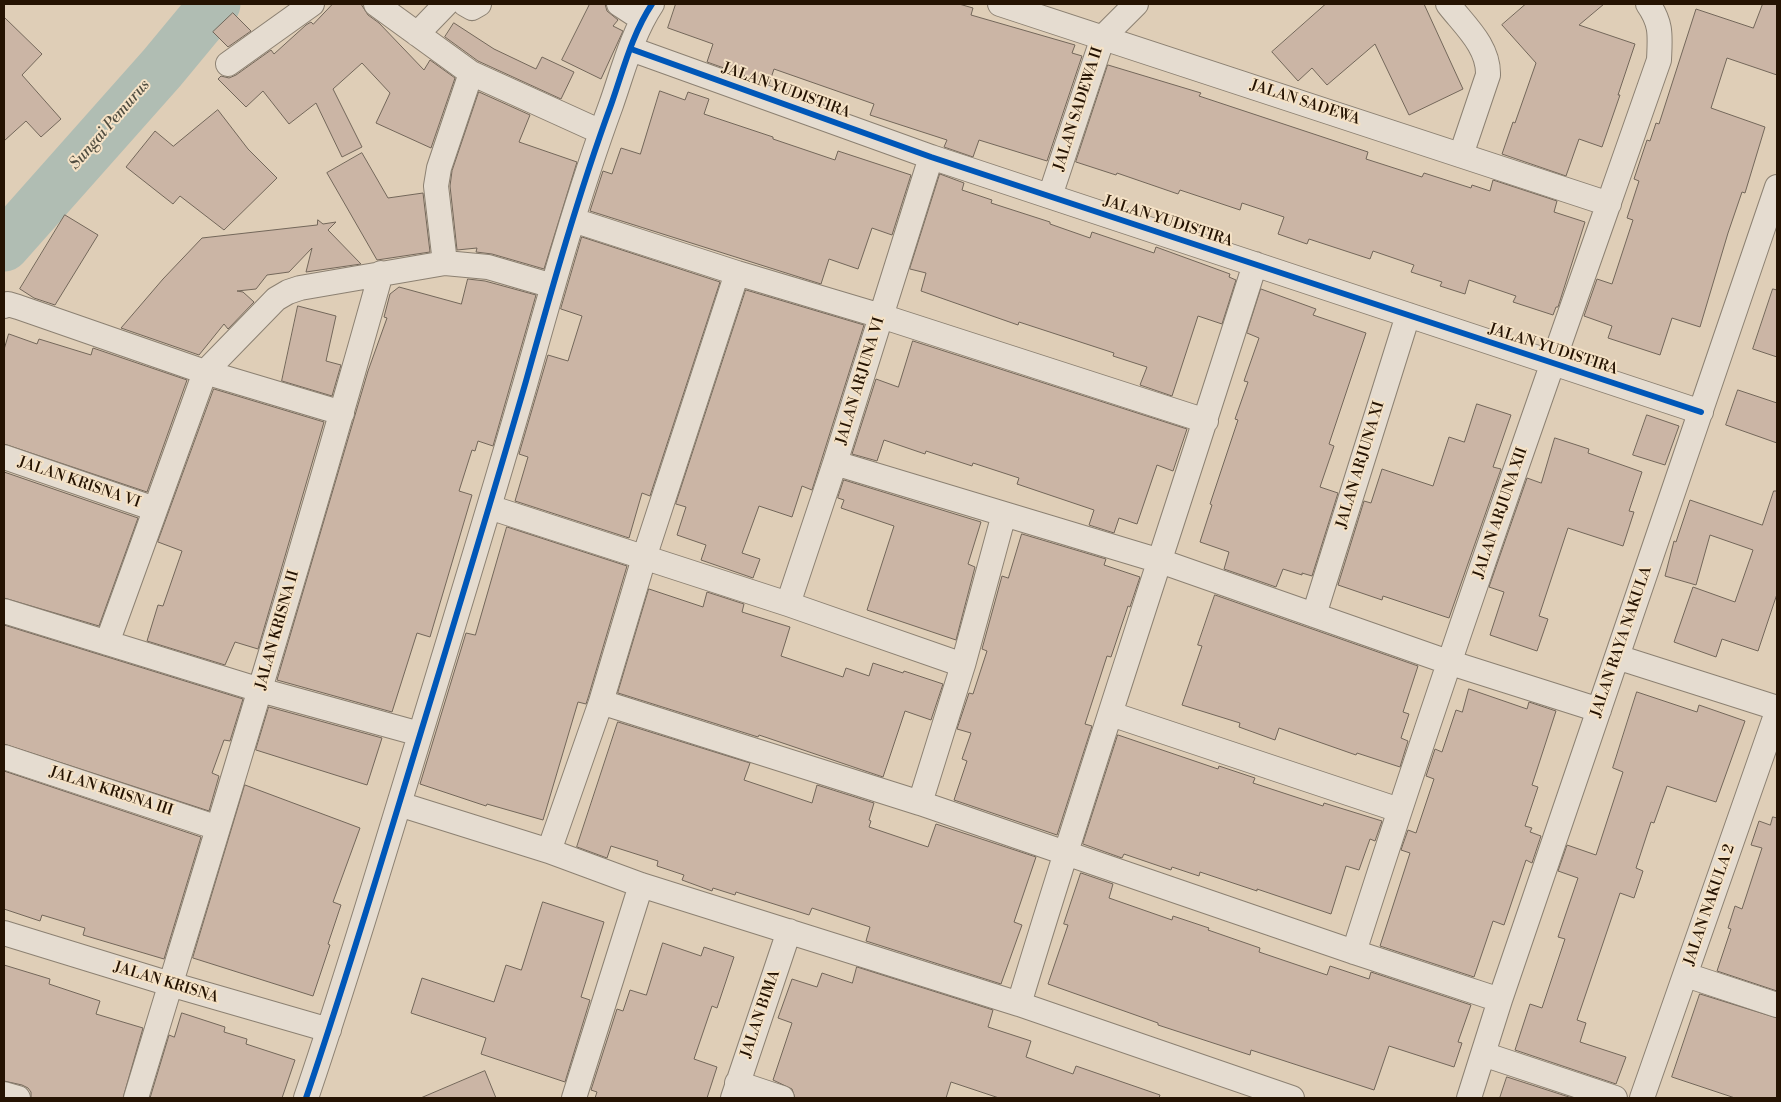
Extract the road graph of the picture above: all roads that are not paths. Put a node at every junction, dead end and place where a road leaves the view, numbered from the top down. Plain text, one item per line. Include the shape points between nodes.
1 (312, 4) edge
2 (376, 4) edge
3 (446, 4) edge
4 (466, 4) edge
5 (479, 4) edge
6 (619, 4) edge
7 (1000, 4) edge
8 (1136, 4) edge
9 (1448, 4) edge
10 (1648, 4) edge
11 (647, 12) edge
12 (417, 34) junction
13 (1103, 37) junction
14 (631, 49) junction
15 (228, 64) dead end
16 (471, 73) junction
17 (601, 132) junction
18 (1461, 155) junction
19 (931, 157) junction
20 (1777, 187) edge
21 (1050, 196) junction
22 (1609, 204) junction
23 (573, 220) junction
24 (445, 263) junction
25 (1255, 264) junction
26 (381, 273) junction
27 (737, 273) junction
28 (553, 286) junction
29 (4, 306) edge
30 (1408, 315) junction
31 (880, 316) junction
32 (1553, 364) junction
33 (204, 372) junction
34 (1701, 412) junction
35 (342, 413) junction
36 (1206, 421) junction
37 (4, 457) edge
38 (835, 463) junction
39 (489, 507) junction
40 (155, 509) junction
41 (1004, 514) junction
42 (644, 558) junction
43 (1160, 561) junction
44 (788, 604) junction
45 (4, 611) edge
46 (1314, 615) junction
47 (107, 643) junction
48 (1617, 657) junction
49 (1448, 662) junction
50 (963, 665) junction
51 (260, 690) junction
52 (600, 702) junction
53 (1777, 708) edge
54 (1599, 710) junction
55 (1777, 712) edge
56 (1111, 714) junction
57 (420, 734) junction
58 (4, 757) edge
59 (920, 803) junction
60 (399, 804) junction
61 (1399, 810) junction
62 (218, 828) junction
63 (549, 851) junction
64 (1065, 853) junction
65 (641, 885) junction
66 (789, 931) junction
67 (4, 933) edge
68 (1354, 952) junction
69 (1686, 975) junction
70 (170, 984) junction
71 (1500, 1000) junction
72 (1019, 1004) junction
73 (1777, 1005) edge
74 (329, 1030) junction
75 (1483, 1054) junction
76 (735, 1091) edge
77 (4, 1094) edge
78 (18, 1098) edge
79 (136, 1098) edge
80 (306, 1098) edge
81 (574, 1098) edge
82 (782, 1098) edge
83 (1292, 1098) edge
84 (1469, 1098) edge
85 (1615, 1098) edge
86 (1642, 1098) edge

1 - 15 street
2 - 12 street
3 - 12 street
4 - 5 street via 472,8
6 - 11 street
7 - 13 street, JALAN SADEWA
8 - 13 street, JALAN SADEWA II
9 - 18 street via 1481,46 1488,67
10 - 22 street, JALAN ARJUNA XII via 1657,17 1659,60
11 - 14 street
12 - 16 street
13 - 18 street, JALAN SADEWA
13 - 21 street, JALAN SADEWA II
14 - 17 street
14 - 19 street, JALAN YUDISTIRA
16 - 17 street
16 - 24 street via 438,168 436,186
17 - 23 street
18 - 22 street, JALAN SADEWA
19 - 21 street, JALAN YUDISTIRA
19 - 31 street, JALAN ARJUNA VI
20 - 34 street, JALAN RAYA NAKULA
21 - 25 street, JALAN YUDISTIRA
22 - 32 street, JALAN ARJUNA XII
23 - 27 street
23 - 28 street
24 - 26 street
24 - 28 street via 488,267
25 - 30 street, JALAN YUDISTIRA
25 - 36 street
26 - 33 street via 288,292 276,299
26 - 35 street, JALAN KRISNA II
27 - 31 street
27 - 42 street
28 - 39 street
29 - 33 street via 18,307
30 - 32 street, JALAN YUDISTIRA
30 - 46 street, JALAN ARJUNA XI
31 - 36 street
31 - 38 street, JALAN ARJUNA VI
32 - 34 street, JALAN YUDISTIRA
32 - 49 street, JALAN ARJUNA XII
33 - 35 street
33 - 40 street
34 - 48 street, JALAN RAYA NAKULA
35 - 51 street, JALAN KRISNA II
36 - 43 street
37 - 40 street, JALAN KRISNA VI
38 - 41 street
38 - 44 street, JALAN ARJUNA VI
39 - 42 street
39 - 57 street
40 - 47 street
41 - 43 street
41 - 50 street
42 - 44 street
42 - 52 street
43 - 46 street
43 - 56 street
44 - 50 street
45 - 47 street
46 - 49 street
47 - 51 street
48 - 53 street
48 - 54 street, JALAN RAYA NAKULA
49 - 54 street
49 - 61 street, JALAN ARJUNA XII
50 - 59 street
51 - 57 street
51 - 62 street, JALAN KRISNA II
52 - 59 street
52 - 63 street
54 - 71 street, JALAN RAYA NAKULA
55 - 69 street, JALAN NAKULA 2
56 - 61 street
56 - 64 street
57 - 60 street
58 - 62 street, JALAN KRISNA III
59 - 64 street
60 - 63 street
60 - 74 street
61 - 68 street, JALAN ARJUNA XII
62 - 70 street, JALAN KRISNA II
63 - 65 street
64 - 68 street
64 - 72 street
65 - 66 street
65 - 81 street
66 - 72 street
66 - 76 street, JALAN BIMA
67 - 70 street, JALAN KRISNA
68 - 71 street
69 - 73 street
69 - 86 street, JALAN NAKULA 2
70 - 74 street, JALAN KRISNA
70 - 79 street, JALAN KRISNA II
71 - 75 street, JALAN RAYA NAKULA
72 - 83 street
74 - 80 street
75 - 84 street, JALAN RAYA NAKULA
75 - 85 street
76 - 82 street
77 - 78 street

